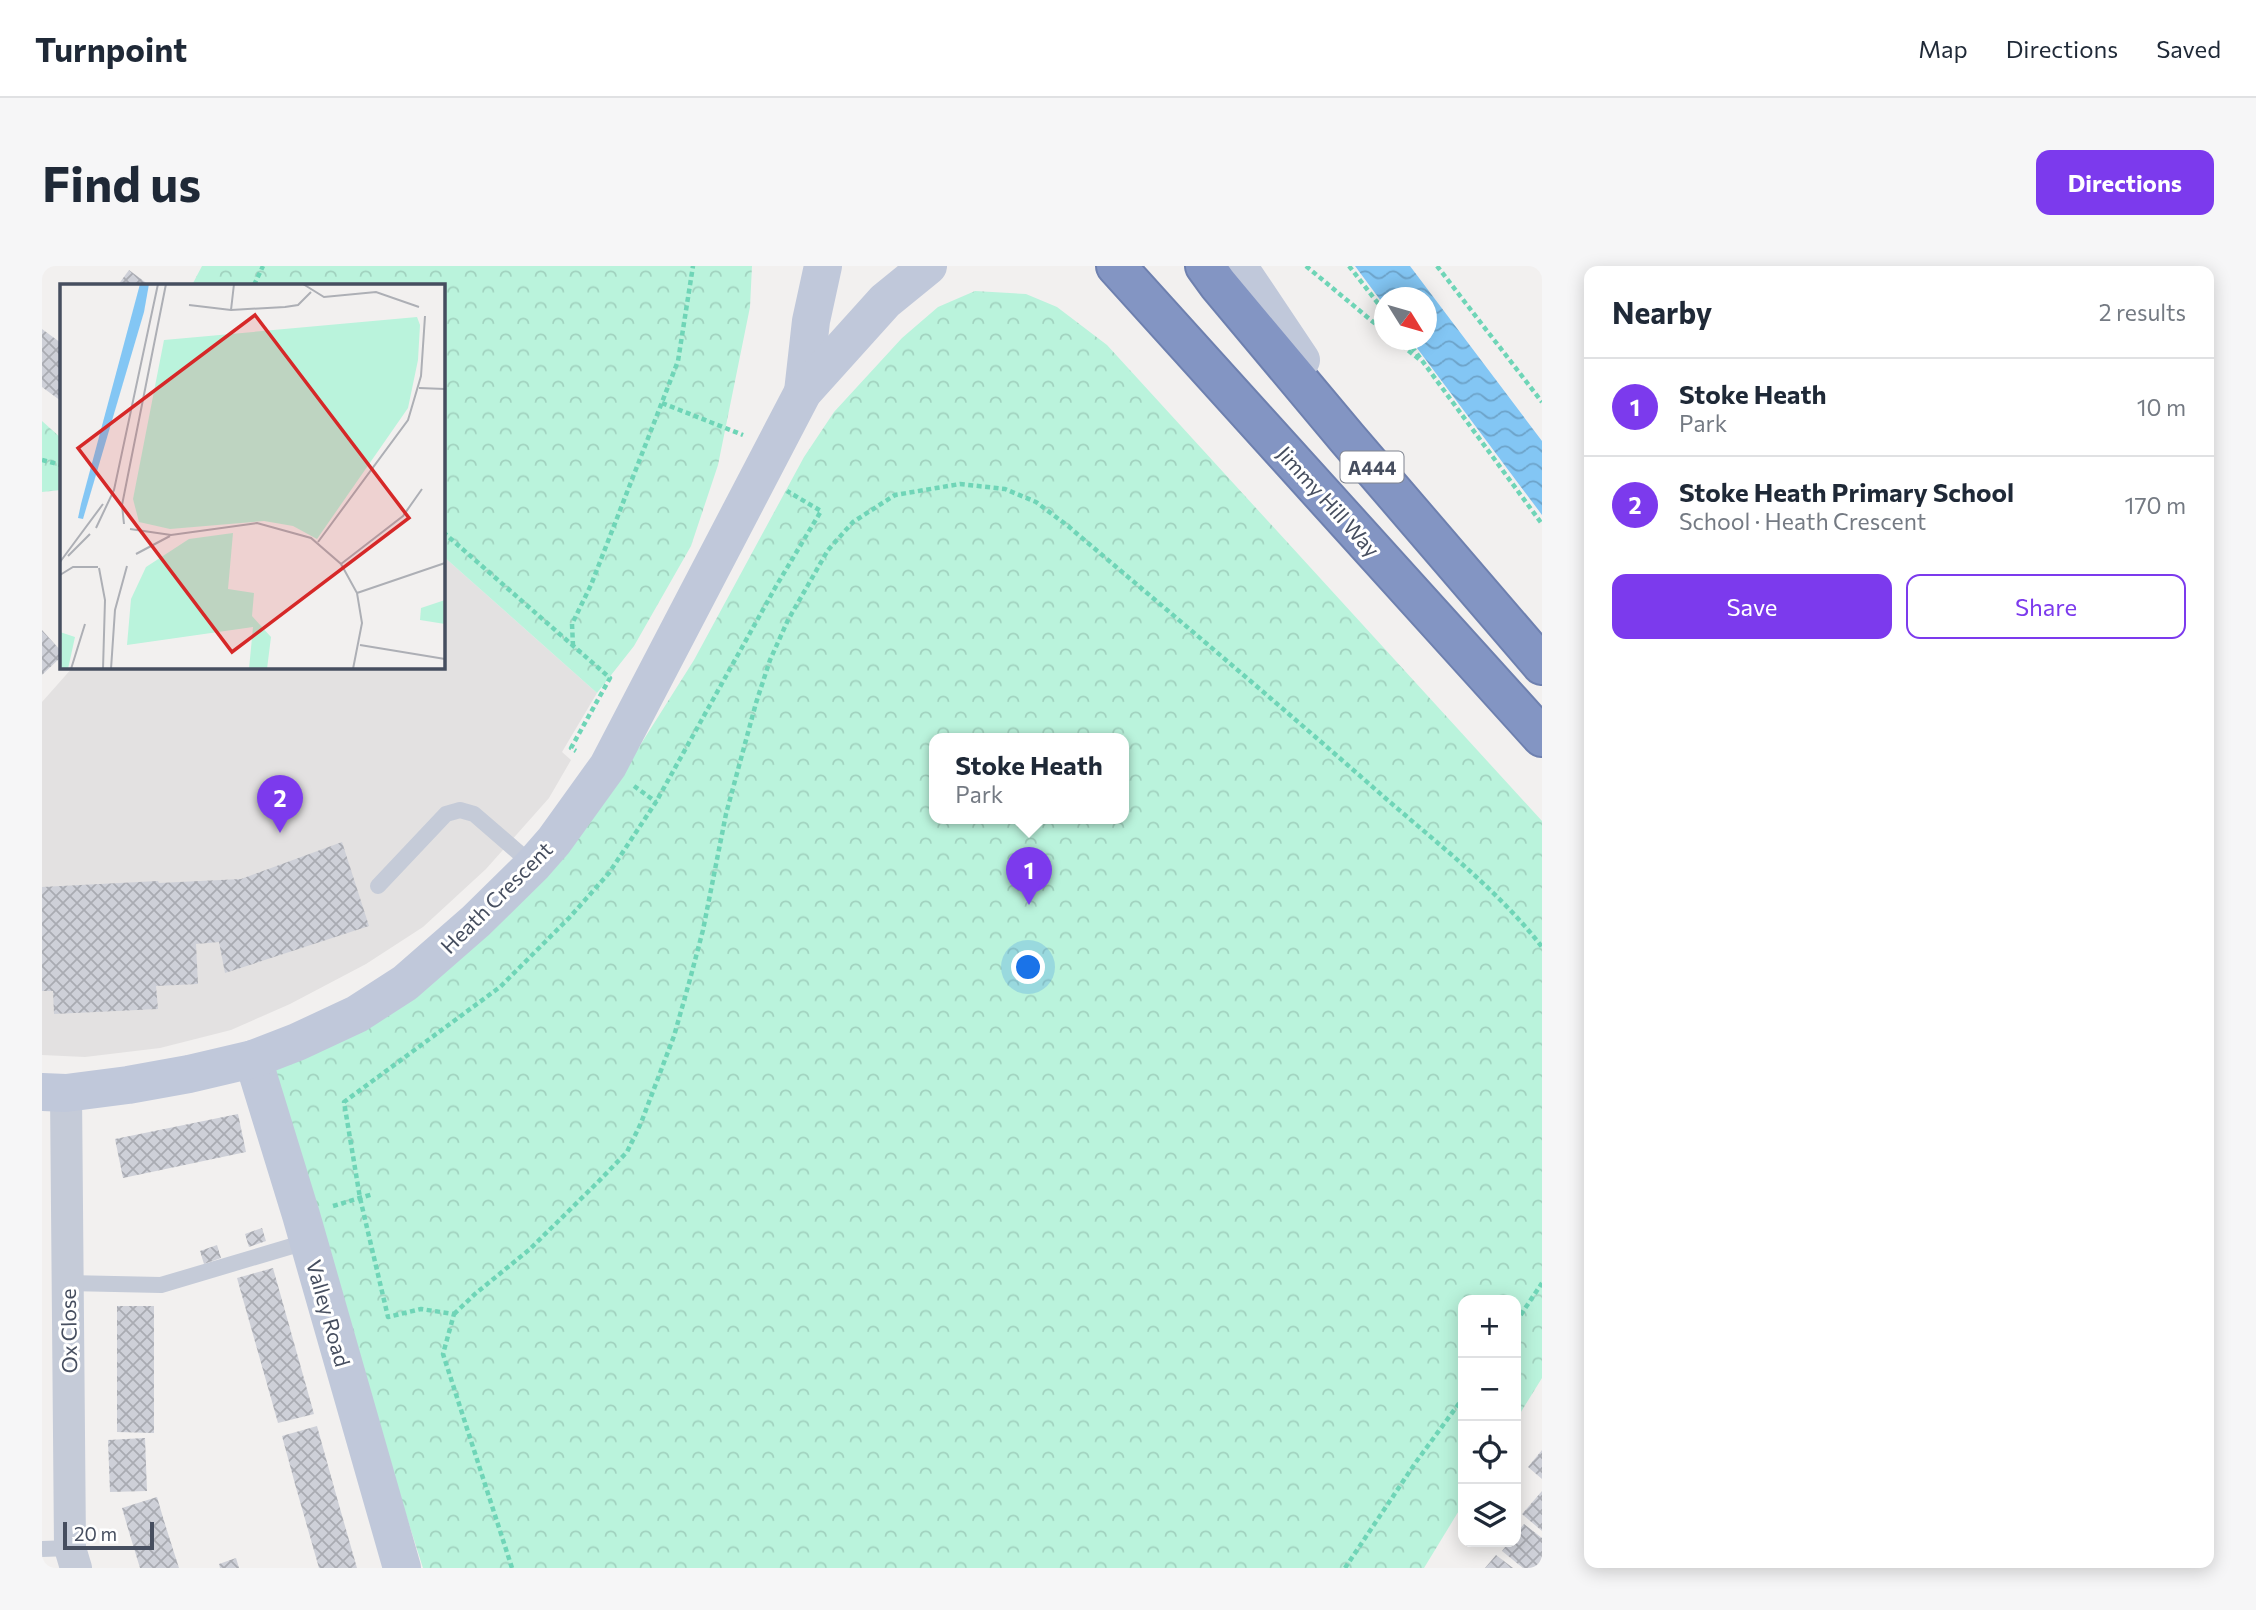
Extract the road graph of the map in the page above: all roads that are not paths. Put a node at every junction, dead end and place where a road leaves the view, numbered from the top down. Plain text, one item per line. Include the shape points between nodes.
1 (823, 266) edge
2 (928, 266) edge
3 (1116, 266) edge
4 (1205, 266) edge
5 (1238, 266) edge
6 (803, 392) junction
7 (1405, 506) junction
8 (1542, 665) edge
9 (1542, 737) edge
10 (533, 865) junction
11 (378, 886) dead end
12 (253, 1059) junction
13 (54, 1092) edge
14 (305, 1228) junction
15 (68, 1283) junction
16 (63, 1555) edge
17 (402, 1568) edge

1 - 6 street, Heath Crescent
2 - 6 street, Heath Crescent via 885,301
3 - 9 highway, Jimmy Hill Way / A444
4 - 7 highway, A444
5 - 7 street
6 - 10 street, Heath Crescent via 608,766
7 - 8 highway, A444
10 - 11 lane via 474,814 460,810 446,814
10 - 12 street, Heath Crescent via 405,984 357,1014
12 - 13 street, Heath Crescent via 128,1085
12 - 14 street, Valley Road
13 - 15 street, Ox Close
14 - 15 lane via 161,1284
14 - 17 street, Valley Road
15 - 16 street, Ox Close

